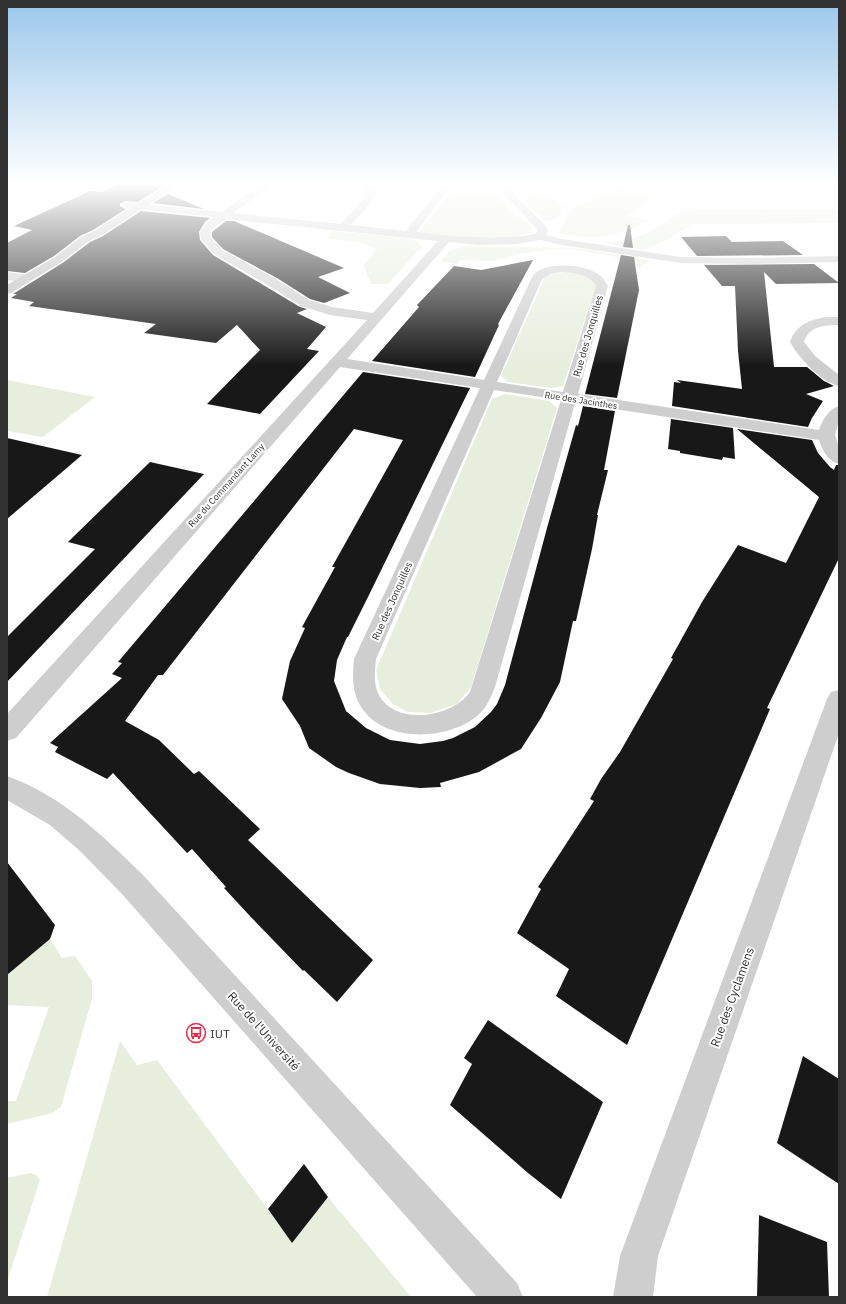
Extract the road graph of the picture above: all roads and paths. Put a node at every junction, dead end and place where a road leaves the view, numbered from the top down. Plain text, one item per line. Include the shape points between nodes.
1 (78, 245) edge
2 (211, 245) edge
3 (441, 245) edge
4 (588, 245) edge
5 (839, 259) edge
6 (26, 266) dead end
7 (8, 276) edge
8 (25, 278) junction
9 (7, 290) edge
10 (376, 317) junction
11 (839, 321) edge
12 (336, 362) junction
13 (839, 382) edge
14 (489, 386) junction
15 (570, 399) junction
16 (839, 411) edge
17 (826, 436) junction
18 (839, 459) edge
19 (839, 699) edge
20 (7, 731) edge
21 (7, 787) edge
22 (503, 1297) edge
23 (633, 1297) edge

1 - 8 main road
2 - 10 street via 218,252 306,303 330,311
3 - 10 street, Rue du Commandant Lamy
4 - 5 street via 681,260
6 - 7 main road
7 - 8 street
8 - 9 main road
10 - 12 street, Rue du Commandant Lamy
11 - 13 street via 809,325 802,329 797,342 801,351
12 - 14 street, Rue des Jacinthes
12 - 20 street, Rue du Commandant Lamy
14 - 15 street, Rue des Jacinthes
14 - 15 street, Rue des Jonquilles via 540,274 560,269 582,271 596,277 602,286
14 - 15 street, Rue des Jonquilles via 365,659 363,679 368,698 380,713 401,723 422,726 441,723 464,712 476,702
15 - 17 street, Rue des Jacinthes
16 - 17 street via 831,418
17 - 18 street
19 - 23 street, Rue des Cyclamens via 639,1256
21 - 22 street, Rue de l'Université via 59,816 90,842 132,884

